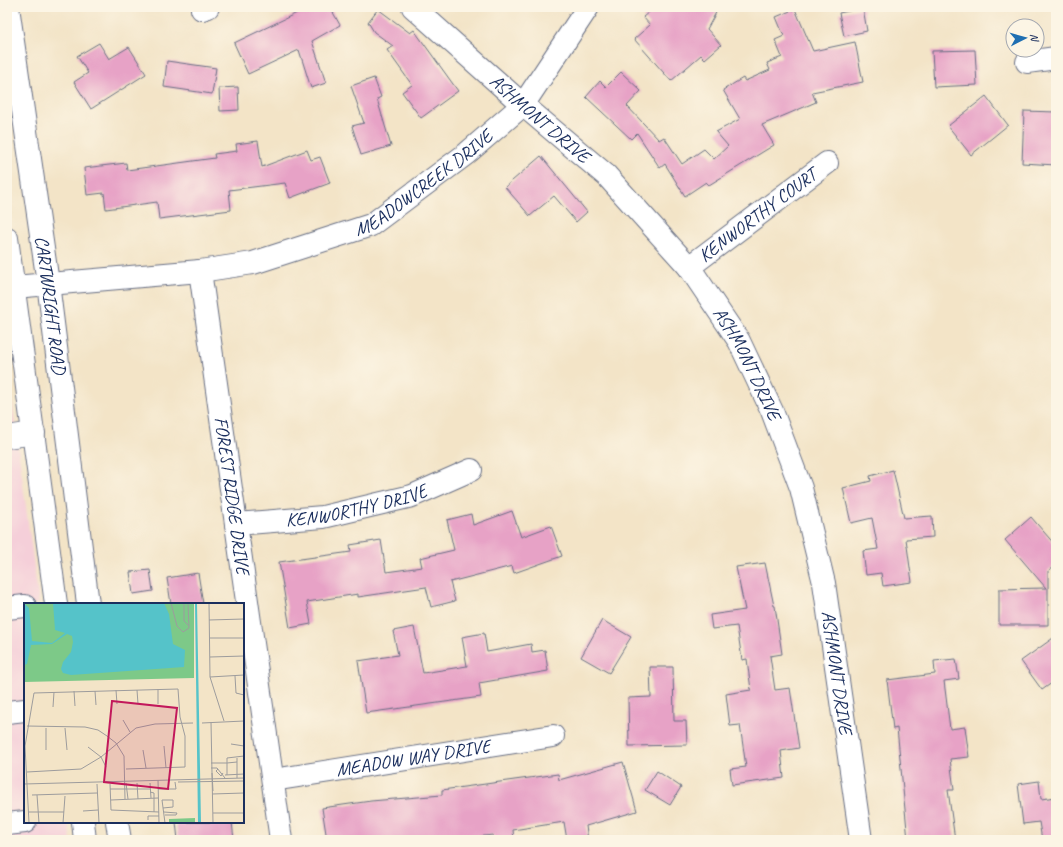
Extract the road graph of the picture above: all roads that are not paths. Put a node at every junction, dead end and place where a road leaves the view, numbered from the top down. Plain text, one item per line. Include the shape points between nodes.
1 (8, 7) edge
2 (413, 7) edge
3 (588, 7) edge
4 (1056, 58) edge
5 (1027, 62) dead end
6 (523, 105) junction
7 (827, 163) dead end
8 (7, 238) edge
9 (689, 267) junction
10 (200, 271) junction
11 (48, 283) junction
12 (9, 288) edge
13 (34, 433) junction
14 (7, 437) edge
15 (471, 470) dead end
16 (236, 524) junction
17 (51, 603) edge
18 (88, 603) edge
19 (24, 606) edge
20 (7, 608) edge
21 (24, 710) edge
22 (7, 712) edge
23 (553, 736) dead end
24 (273, 780) junction
25 (24, 822) edge
26 (83, 823) edge
27 (117, 823) edge
28 (7, 824) edge
29 (86, 840) edge
30 (120, 840) edge
31 (281, 840) edge
32 (860, 840) edge

1 - 11 street, CARTWRIGHT ROAD
2 - 6 street, ASHMONT DRIVE
3 - 6 street, MEADOWCREEK DRIVE
4 - 5 street
6 - 9 street, ASHMONT DRIVE via 607,176
6 - 10 street, MEADOWCREEK DRIVE via 466,154 371,225 253,263
7 - 9 street, KENWORTHY COURT
8 - 12 street, CARTWRIGHT ROAD
9 - 32 street, ASHMONT DRIVE via 739,341 772,411 801,488 824,582
10 - 11 street, MEADOWCREEK DRIVE
10 - 16 street, FOREST RIDGE DRIVE
11 - 12 street, MEADOWCREEK DRIVE
11 - 18 street, CARTWRIGHT ROAD
12 - 13 street, CARTWRIGHT ROAD
13 - 14 street
13 - 17 street, CARTWRIGHT ROAD
15 - 16 street, KENWORTHY DRIVE via 412,496 323,517
16 - 24 street, FOREST RIDGE DRIVE
19 - 20 street
21 - 22 street
23 - 24 street, MEADOW WAY DRIVE
24 - 31 street, FOREST RIDGE DRIVE
25 - 28 street
26 - 29 street
27 - 30 street

